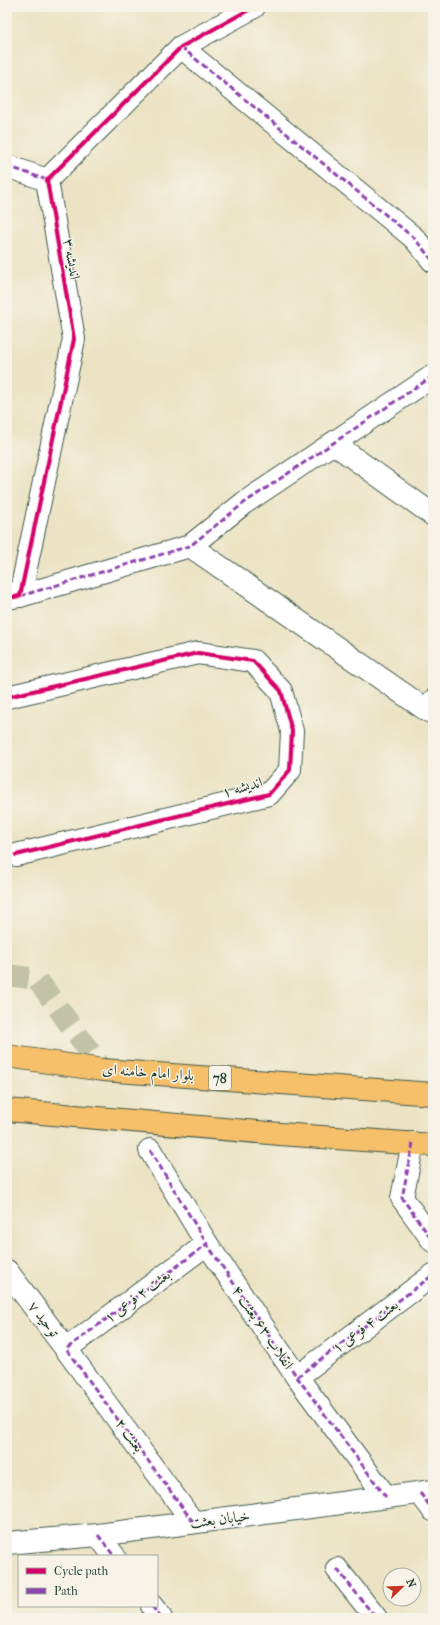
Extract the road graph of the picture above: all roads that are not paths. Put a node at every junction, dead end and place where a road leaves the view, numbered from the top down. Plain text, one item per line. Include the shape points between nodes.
1 (254, 7) edge
2 (181, 47) junction
3 (7, 166) edge
4 (47, 180) junction
5 (433, 261) edge
6 (433, 376) edge
7 (333, 443) junction
8 (433, 516) edge
9 (190, 546) junction
10 (14, 597) edge
11 (7, 697) edge
12 (433, 701) edge
13 (16, 855) dead end
14 (7, 1056) edge
15 (433, 1094) edge
16 (7, 1110) edge
17 (423, 1144) edge
18 (150, 1150) dead end
19 (433, 1241) edge
20 (207, 1244) junction
21 (7, 1271) edge
22 (433, 1275) edge
23 (66, 1348) junction
24 (297, 1377) junction
25 (386, 1497) junction
26 (429, 1498) edge
27 (193, 1522) junction
28 (98, 1534) junction
29 (7, 1543) edge
30 (113, 1555) edge
31 (337, 1569) dead end
32 (153, 1607) edge
33 (161, 1618) edge
34 (376, 1618) edge

1 - 2 street
2 - 4 street
2 - 5 street via 414,238
3 - 4 street
4 - 10 street, اندیشه ۳ via 74,339
6 - 7 street
7 - 8 street
7 - 9 street via 244,503
9 - 10 street
9 - 12 street via 428,711
11 - 13 street, اندیشه ۱ via 198,653 253,661 281,691 292,731 290,770 269,794
14 - 15 main road, بلوار امام خامنه ای / 78 via 103,1070
16 - 17 main road
17 - 19 street via 402,1198
18 - 20 street, انقلاب ۶۳ بعثت ۴
20 - 23 street, بعثت ۲ فرعی ۱
20 - 24 street, انقلاب ۶۳ بعثت ۴
21 - 23 street, توحید ۷
22 - 24 street, بعثت ۴ فرعی ۱
23 - 27 street, بعثت ۲
24 - 25 street, انقلاب ۶۳ بعثت ۴
25 - 26 street, خیابان بعثت
25 - 27 street, خیابان بعثت
27 - 28 street, خیابان بعثت
28 - 29 street, خیابان بعثت
28 - 30 street
31 - 34 street
32 - 33 street

